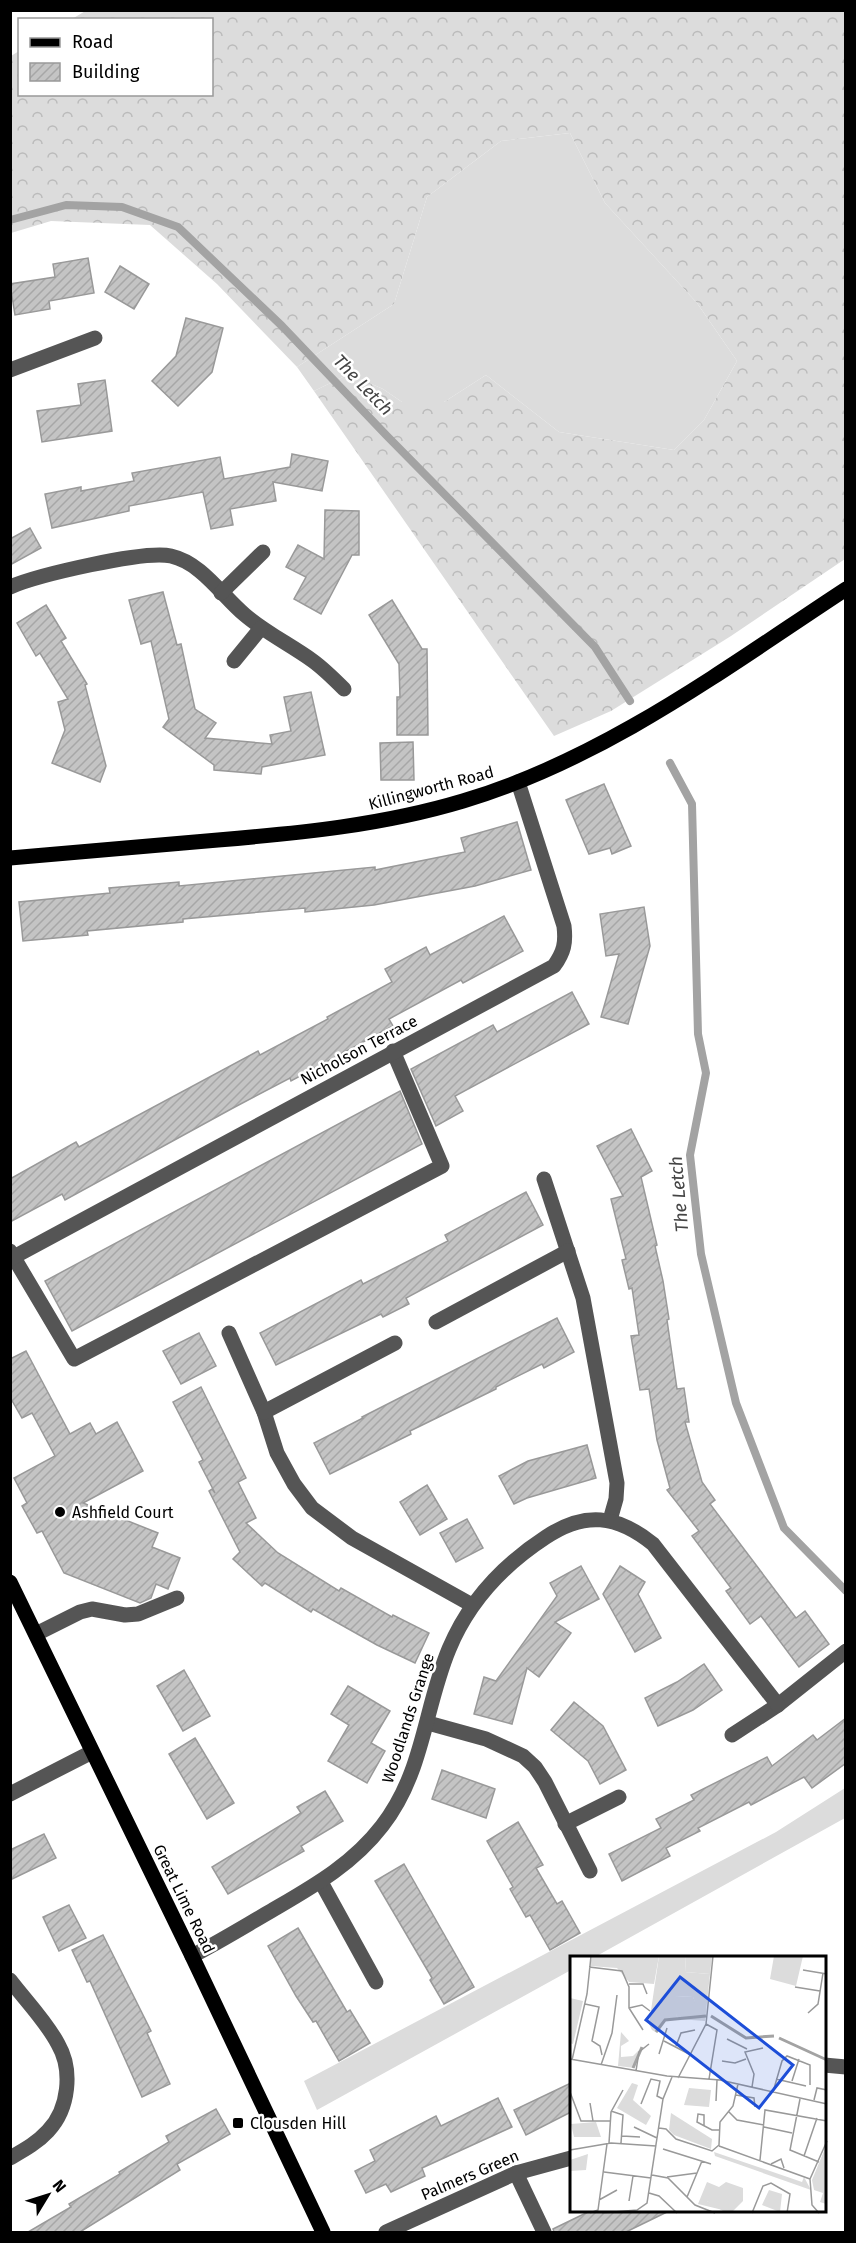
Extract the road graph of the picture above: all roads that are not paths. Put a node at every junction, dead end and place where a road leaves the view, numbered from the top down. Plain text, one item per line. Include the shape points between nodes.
1 (95, 338) dead end
2 (10, 370) edge
3 (263, 552) dead end
4 (10, 587) edge
5 (846, 590) edge
6 (221, 593) junction
7 (261, 628) junction
8 (234, 661) dead end
9 (344, 689) dead end
10 (518, 782) junction
11 (10, 858) edge
12 (393, 1052) junction
13 (544, 1179) dead end
14 (568, 1251) junction
15 (12, 1255) edge
16 (436, 1322) dead end
17 (230, 1333) dead end
18 (395, 1343) dead end
19 (264, 1412) junction
20 (610, 1520) junction
21 (10, 1582) edge
22 (177, 1598) dead end
23 (471, 1605) junction
24 (36, 1634) junction
25 (846, 1651) edge
26 (778, 1705) junction
27 (428, 1723) junction
28 (732, 1735) dead end
29 (92, 1752) junction
30 (10, 1794) edge
31 (619, 1797) dead end
32 (565, 1824) junction
33 (590, 1871) dead end
34 (321, 1882) junction
35 (192, 1956) junction
36 (10, 1980) edge
37 (376, 1982) dead end
38 (826, 2064) edge
39 (846, 2067) edge
40 (10, 2158) edge
41 (570, 2158) edge
42 (516, 2173) junction
43 (323, 2232) edge
44 (386, 2232) edge
45 (544, 2232) edge

1 - 2 street
3 - 6 street
4 - 6 street via 50,575 158,555 185,561
5 - 10 main road, Killingworth Road via 668,706
6 - 7 street
7 - 8 street
7 - 9 street via 315,663
10 - 11 main road, Killingworth Road via 410,816 351,827
10 - 12 street, Nicholson Terrace via 564,926 563,954 544,973
12 - 15 street, Nicholson Terrace
12 - 15 street via 442,1166 74,1359
13 - 14 street
14 - 16 street
14 - 20 street via 583,1298 617,1483
17 - 19 street
18 - 19 street
19 - 23 street via 278,1453 312,1508 352,1538
20 - 23 street, Woodlands Grange via 591,1519 560,1528 507,1567
20 - 26 street, Woodlands Grange via 627,1526 653,1544
21 - 24 main road, Great Lime Road
22 - 24 street via 138,1614 92,1609 80,1612
23 - 27 street, Woodlands Grange via 449,1649
24 - 29 main road, Great Lime Road
25 - 26 street
26 - 28 street
27 - 32 street via 486,1739 523,1756 545,1782
27 - 34 street, Woodlands Grange via 413,1772 384,1825 346,1864
29 - 30 street
29 - 35 main road, Great Lime Road
31 - 32 street
32 - 33 street
34 - 35 street, Woodlands Grange
34 - 37 street
35 - 43 main road, Great Lime Road
36 - 40 street via 59,2045 67,2077 60,2114 50,2129
38 - 39 street
41 - 42 street, Palmers Green
42 - 44 street, Palmers Green
42 - 45 street

